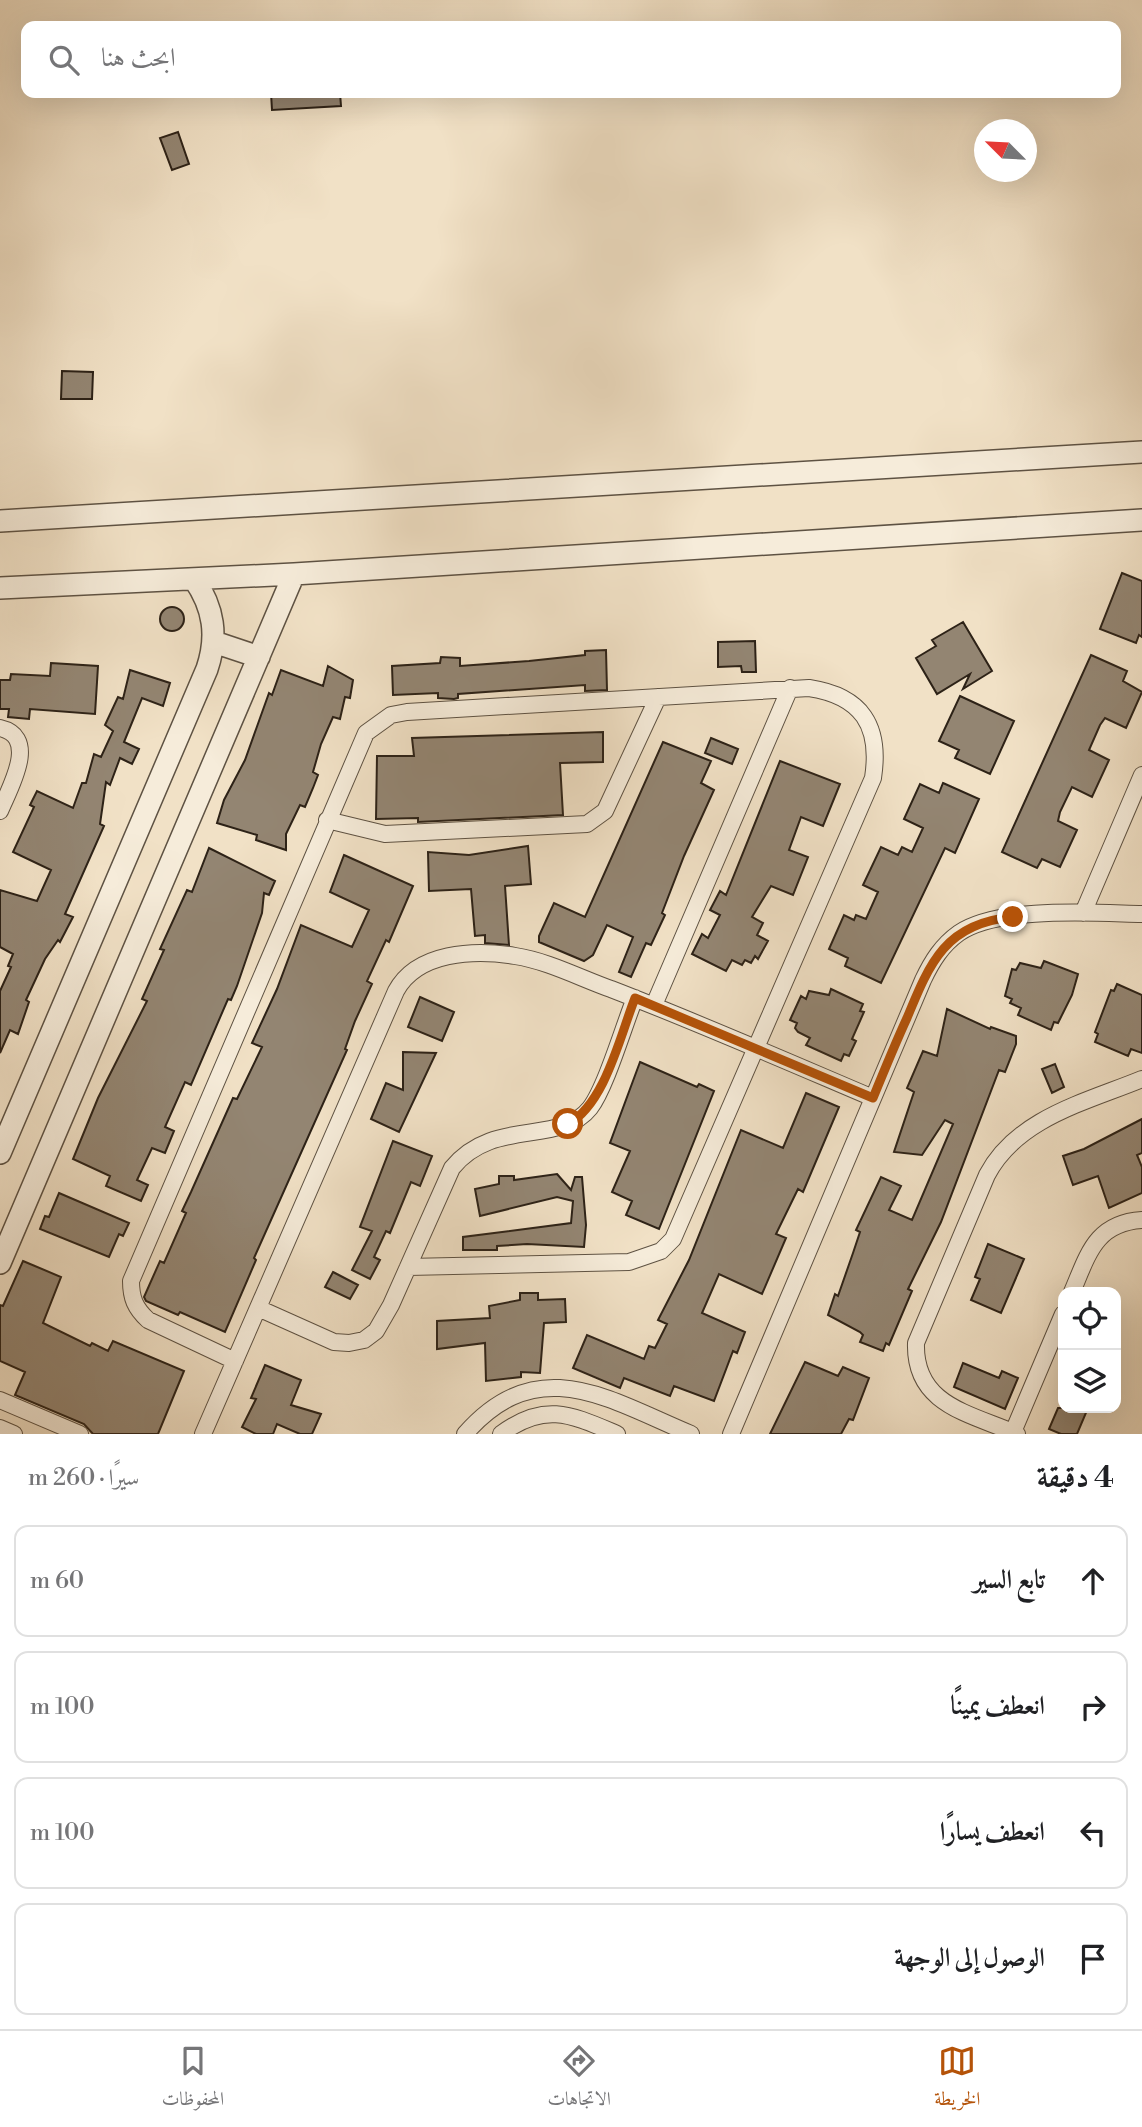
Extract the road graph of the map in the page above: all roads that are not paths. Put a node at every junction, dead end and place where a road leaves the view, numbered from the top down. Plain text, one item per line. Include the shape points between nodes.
1 (1142, 452) edge
2 (1142, 520) edge
3 (0, 521) edge
4 (294, 574) junction
5 (194, 579) junction
6 (0, 589) edge
7 (214, 642) junction
8 (259, 657) junction
9 (790, 688) junction
10 (657, 697) junction
11 (0, 728) edge
12 (1141, 778) edge
13 (0, 811) edge
14 (327, 820) junction
15 (1083, 913) junction
16 (1142, 914) edge
17 (635, 998) junction
18 (654, 1005) junction
19 (756, 1048) junction
20 (1142, 1079) edge
21 (873, 1098) junction
22 (1, 1146) edge
23 (1142, 1220) edge
24 (0, 1263) edge
25 (408, 1267) junction
26 (1074, 1287) edge
27 (258, 1308) junction
28 (1058, 1326) edge
29 (235, 1361) junction
30 (0, 1400) edge
31 (0, 1428) edge
32 (1015, 1433) edge
33 (13, 1434) edge
34 (80, 1434) edge
35 (203, 1434) edge
36 (465, 1434) edge
37 (501, 1434) edge
38 (617, 1434) edge
39 (691, 1434) edge
40 (731, 1434) edge

1 - 3 street
2 - 4 street
4 - 5 street
4 - 8 street
5 - 6 street
5 - 7 street via 208,602
7 - 8 street
7 - 22 street via 207,669
8 - 24 street
9 - 10 street
9 - 18 street
9 - 19 street via 845,697 869,724 875,760 866,796
10 - 14 street via 391,715 366,733
10 - 14 street via 605,811 587,824 385,834
11 - 13 street via 16,739 21,754
12 - 15 street
14 - 29 street via 131,1281 137,1309 148,1320
15 - 16 street
15 - 21 street via 995,918 976,924 944,946 923,980
17 - 18 street
17 - 25 street via 590,1108 568,1124 490,1139 466,1153 445,1181
17 - 27 street via 506,954 444,958 413,968 396,991
18 - 19 street
19 - 21 street
19 - 25 street via 681,1225 661,1251 629,1262
20 - 32 street via 1031,1127 1003,1150 987,1175 922,1326 915,1360 926,1387 945,1403
21 - 40 street
23 - 26 street via 1120,1224 1100,1236
25 - 27 street via 385,1319 364,1340 334,1342
27 - 29 street
28 - 32 street
29 - 35 street
30 - 34 street
31 - 33 street
36 - 39 street via 499,1404 533,1390 559,1386 599,1396
37 - 38 street via 532,1416 551,1413 572,1415

